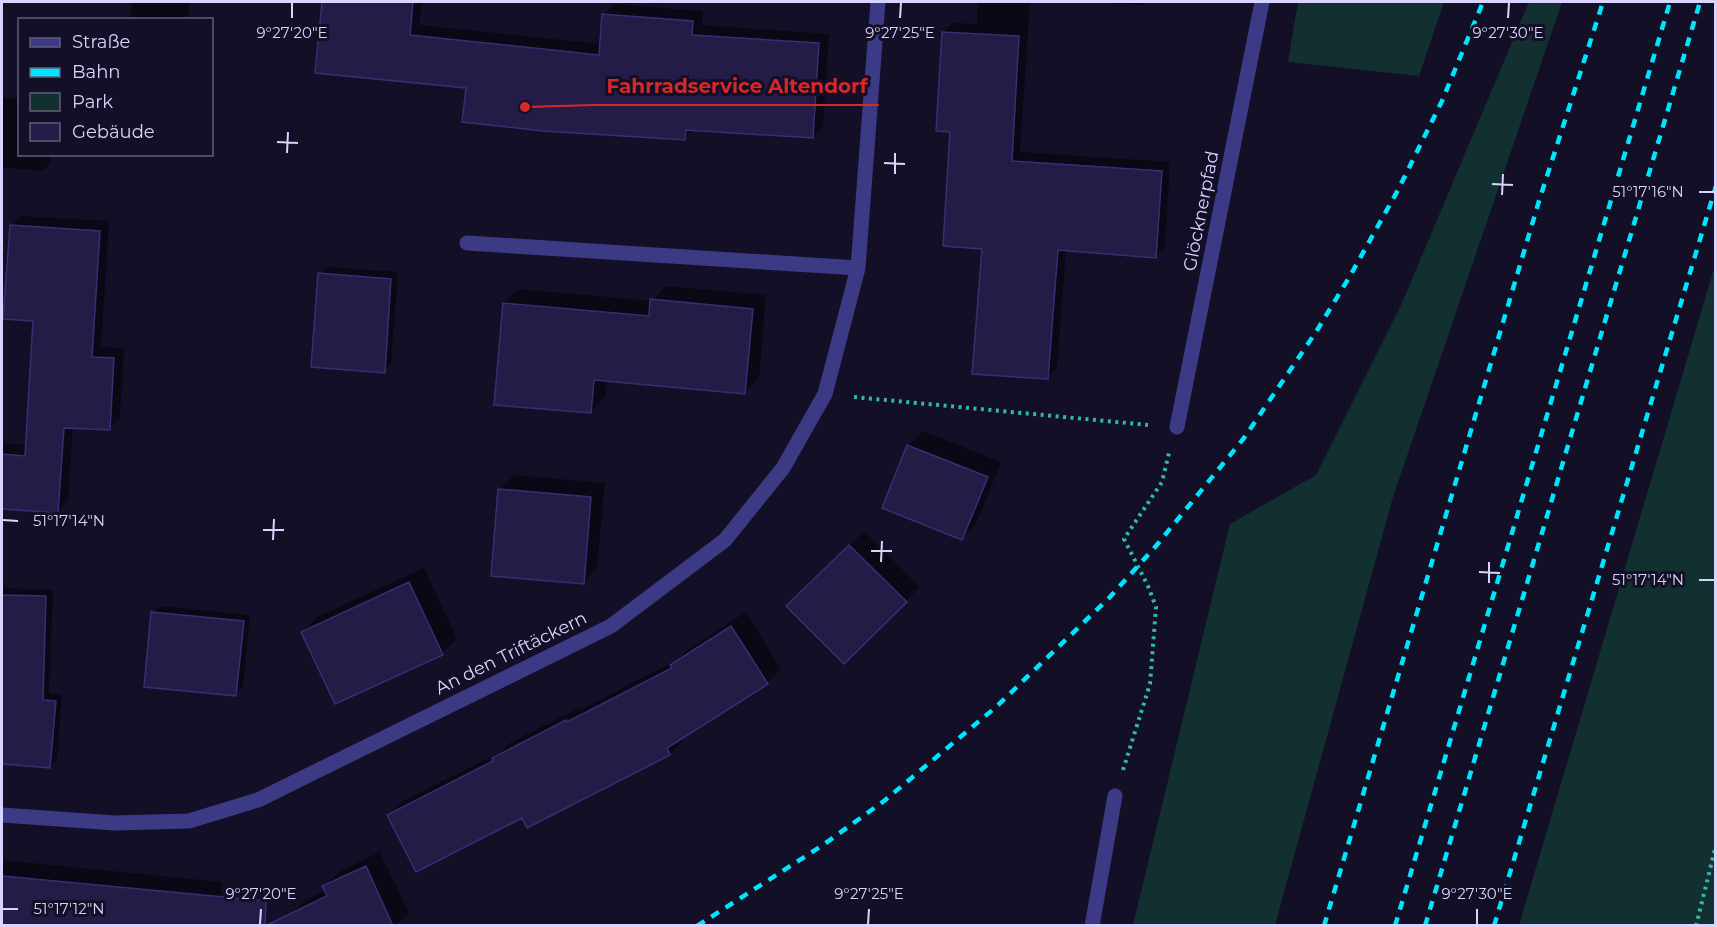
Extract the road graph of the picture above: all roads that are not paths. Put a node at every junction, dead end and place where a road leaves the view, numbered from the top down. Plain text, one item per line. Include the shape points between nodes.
1 (878, 2) edge
2 (1262, 2) edge
3 (467, 243) dead end
4 (858, 268) junction
5 (1177, 428) road end
6 (1115, 796) road end
7 (2, 815) edge
8 (1092, 926) edge

1 - 4 street, An den Triftäckern
2 - 5 street, Glöcknerpfad
3 - 4 street
4 - 7 street, An den Triftäckern via 825,394 783,468 725,540 611,626 249,803 189,821 115,824
6 - 8 street

